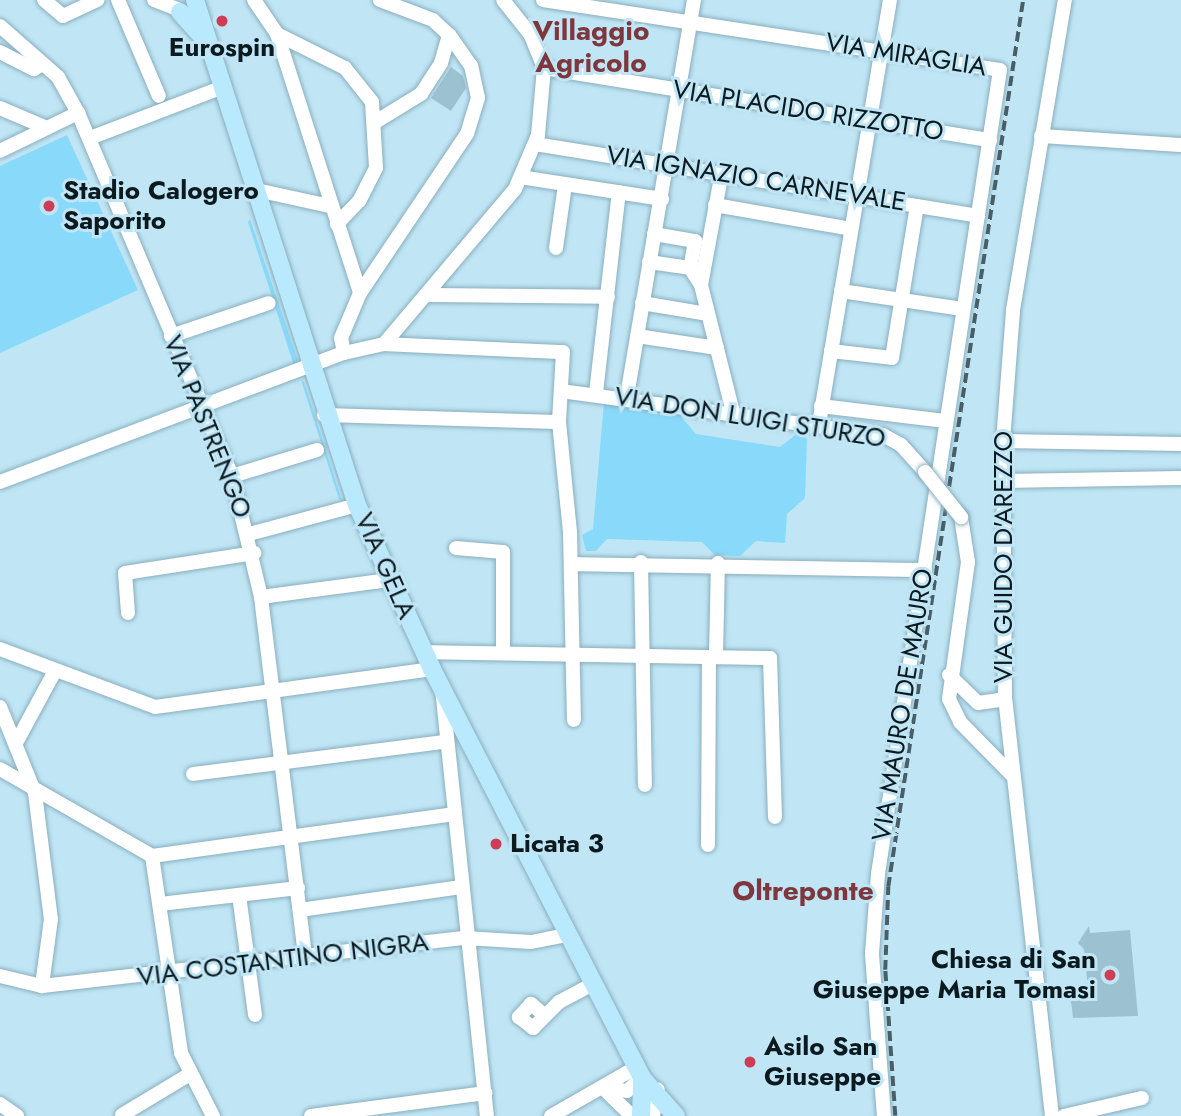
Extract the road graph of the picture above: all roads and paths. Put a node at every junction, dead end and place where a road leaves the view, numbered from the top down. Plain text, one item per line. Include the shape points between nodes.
1 (44, 0) edge
2 (97, 0) edge
3 (118, 0) edge
4 (154, 0) edge
5 (254, 0) edge
6 (380, 0) edge
7 (503, 0) edge
8 (543, 0) edge
9 (694, 0) edge
10 (890, 0) edge
11 (1065, 0) edge
12 (185, 5) edge
13 (691, 22) junction
14 (0, 26) edge
15 (277, 34) junction
16 (449, 35) junction
17 (882, 51) junction
18 (0, 52) edge
19 (441, 63) junction
20 (42, 64) junction
21 (471, 66) junction
22 (544, 68) junction
23 (220, 88) junction
24 (680, 91) junction
25 (159, 96) dead end
26 (0, 108) edge
27 (78, 113) junction
28 (377, 121) junction
29 (872, 121) junction
30 (47, 128) junction
31 (1041, 136) junction
32 (90, 138) junction
33 (990, 139) junction
34 (535, 144) junction
35 (1181, 145) edge
36 (0, 151) edge
37 (668, 163) junction
38 (722, 172) junction
39 (520, 177) junction
40 (565, 185) junction
41 (252, 189) junction
42 (619, 192) junction
43 (857, 195) junction
44 (662, 199) junction
45 (715, 205) junction
46 (330, 206) junction
47 (918, 206) junction
48 (978, 216) junction
49 (337, 224) junction
50 (851, 229) junction
51 (653, 234) junction
52 (556, 248) dead end
53 (649, 262) junction
54 (690, 268) junction
55 (701, 285) junction
56 (841, 291) junction
57 (360, 293) junction
58 (431, 295) junction
59 (608, 297) junction
60 (902, 299) junction
61 (269, 303) dead end
62 (642, 303) junction
63 (963, 309) junction
64 (708, 314) junction
65 (171, 336) junction
66 (637, 336) junction
67 (384, 344) junction
68 (717, 348) junction
69 (831, 351) junction
70 (344, 353) junction
71 (308, 367) junction
72 (561, 391) junction
73 (596, 393) junction
74 (628, 396) junction
75 (821, 406) junction
76 (200, 407) junction
77 (733, 412) junction
78 (324, 415) junction
79 (945, 421) junction
80 (559, 422) junction
81 (819, 424) junction
82 (1003, 441) junction
83 (1181, 444) edge
84 (317, 450) dead end
85 (232, 477) junction
86 (1181, 478) edge
87 (1003, 481) junction
88 (0, 482) edge
89 (357, 505) junction
90 (249, 534) junction
91 (456, 548) dead end
92 (254, 553) junction
93 (641, 562) junction
94 (718, 563) junction
95 (572, 564) junction
96 (925, 570) junction
97 (389, 580) junction
98 (261, 597) junction
99 (128, 613) dead end
100 (0, 649) edge
101 (503, 649) junction
102 (571, 651) junction
103 (425, 652) junction
104 (645, 654) junction
105 (712, 657) junction
106 (432, 669) junction
107 (55, 671) junction
108 (949, 675) junction
109 (442, 685) junction
110 (275, 691) junction
111 (1005, 699) junction
112 (0, 707) edge
113 (574, 720) dead end
114 (443, 742) junction
115 (16, 743) junction
116 (283, 762) junction
117 (0, 769) edge
118 (193, 774) dead end
119 (1011, 774) junction
120 (645, 785) dead end
121 (36, 793) junction
122 (453, 814) junction
123 (775, 817) dead end
124 (291, 835) junction
125 (708, 845) dead end
126 (152, 856) junction
127 (461, 887) junction
128 (298, 888) junction
129 (239, 895) junction
130 (160, 904) junction
131 (300, 910) junction
132 (566, 934) junction
133 (465, 938) junction
134 (305, 957) junction
135 (249, 963) junction
136 (170, 974) junction
137 (0, 976) edge
138 (42, 986) junction
139 (595, 987) junction
140 (555, 1008) dead end
141 (255, 1015) dead end
142 (640, 1072) junction
143 (190, 1074) junction
144 (603, 1088) junction
145 (658, 1089) junction
146 (485, 1093) junction
147 (1142, 1098) dead end
148 (0, 1104) edge
149 (122, 1115) edge
150 (16, 1116) edge
151 (213, 1116) edge
152 (311, 1116) edge
153 (487, 1116) edge
154 (551, 1116) edge
155 (632, 1116) edge
156 (641, 1116) edge
157 (653, 1116) edge
158 (676, 1116) edge
159 (884, 1116) edge
160 (1052, 1116) edge
161 (1064, 1116) edge

1 - 2 street via 63,16
3 - 25 street
4 - 12 street
5 - 15 street
6 - 16 street via 433,20
7 - 22 street via 530,34
8 - 13 street, VIA MIRAGLIA
9 - 13 street
10 - 17 street
11 - 31 street, VIA GUIDO D'AREZZO
12 - 23 main road, VIA GELA
13 - 17 street, VIA MIRAGLIA
13 - 24 street
14 - 20 street, VIA PASTRENGO
15 - 28 street via 356,78
15 - 46 street
16 - 19 street
16 - 21 street
17 - 29 street
17 - 33 street, VIA MIRAGLIA via 1000,70
18 - 20 street via 34,69
19 - 21 street
19 - 28 street via 411,104
20 - 27 street, VIA PASTRENGO
21 - 57 street via 478,99 473,124
22 - 24 street, VIA PLACIDO RIZZOTTO
22 - 34 street
23 - 32 street
23 - 41 main road, VIA GELA
24 - 29 street, VIA PLACIDO RIZZOTTO
24 - 37 street
26 - 30 street
27 - 30 street
27 - 32 street, VIA PASTRENGO
28 - 49 street via 373,176
29 - 33 street, VIA PLACIDO RIZZOTTO
29 - 43 street
30 - 36 street
31 - 35 street
31 - 82 street, VIA GUIDO D'AREZZO via 1005,368
32 - 65 street, VIA PASTRENGO
33 - 48 street, VIA MIRAGLIA
34 - 37 street, VIA IGNAZIO CARNEVALE
34 - 39 street
37 - 38 street, VIA IGNAZIO CARNEVALE
37 - 44 street
38 - 43 street, VIA IGNAZIO CARNEVALE
38 - 45 street
39 - 40 street
39 - 58 street
40 - 42 street
40 - 52 street
41 - 46 street
41 - 71 main road, VIA GELA
42 - 44 street
42 - 59 street
43 - 47 street, VIA IGNAZIO CARNEVALE
43 - 50 street
44 - 51 street
45 - 50 street
45 - 55 street
46 - 49 street
47 - 48 street, VIA IGNAZIO CARNEVALE
47 - 60 street
48 - 63 street, VIA MIRAGLIA
49 - 57 street
50 - 56 street
51 - 53 street
51 - 54 street via 695,241
53 - 54 street
53 - 62 street
54 - 55 street
55 - 64 street
56 - 60 street
56 - 69 street
57 - 70 street via 341,338
58 - 59 street
58 - 67 street
59 - 73 street
60 - 63 street
60 - 69 street via 892,358
61 - 65 street
62 - 64 street
62 - 66 street
63 - 79 street, VIA MIRAGLIA
64 - 68 street
65 - 76 street, VIA PASTRENGO
66 - 68 street
66 - 74 street
67 - 70 street
67 - 72 street via 563,352
68 - 77 street
69 - 75 street
70 - 71 street
71 - 76 street
71 - 78 main road, VIA GELA
72 - 73 street, VIA DON LUIGI STURZO
72 - 80 street
73 - 74 street, VIA DON LUIGI STURZO
74 - 77 street, VIA DON LUIGI STURZO
75 - 79 street
75 - 81 street
76 - 85 street, VIA PASTRENGO
76 - 88 street
77 - 81 street, VIA DON LUIGI STURZO
78 - 80 street
78 - 89 main road, VIA GELA
79 - 96 street, VIA MAURO DE MAURO
80 - 95 street
81 - 108 street, VIA DON LUIGI STURZO, bridge via 883,435 901,445 961,517 968,562
82 - 83 street
82 - 87 street, VIA GUIDO D'AREZZO
84 - 85 street
85 - 90 street, VIA PASTRENGO
86 - 87 street
87 - 111 street, VIA GUIDO D'AREZZO
89 - 90 street
89 - 97 main road, VIA GELA
90 - 92 street, VIA PASTRENGO
91 - 101 street via 503,552
92 - 98 street, VIA PASTRENGO
92 - 99 street via 125,573
93 - 94 street
93 - 95 street
93 - 104 street
94 - 96 street
94 - 105 street
95 - 102 street
96 - 159 street, VIA MAURO DE MAURO via 878,874 872,954
97 - 98 street
97 - 103 main road, VIA GELA
98 - 110 street, VIA PASTRENGO
100 - 107 street
101 - 102 street
101 - 103 street
102 - 104 street
102 - 113 street
103 - 106 main road, VIA GELA
104 - 105 street
104 - 120 street
105 - 123 street via 770,658
105 - 125 street
106 - 109 main road, VIA GELA
106 - 110 street
107 - 110 street via 155,707
107 - 115 street
108 - 111 street via 978,703
108 - 119 street via 949,699 960,722
109 - 114 street
109 - 132 main road, VIA GELA
110 - 116 street, VIA PASTRENGO
111 - 119 street, VIA GUIDO D'AREZZO
112 - 115 street
114 - 116 street
114 - 122 street
115 - 121 street
116 - 118 street
116 - 124 street, VIA PASTRENGO
117 - 121 street
119 - 160 street, VIA GUIDO D'AREZZO
121 - 126 street
121 - 138 street via 51,919
122 - 124 street
122 - 127 street
124 - 126 street
124 - 128 street, VIA PASTRENGO
126 - 130 street
127 - 131 street
127 - 133 street
128 - 129 street
128 - 131 street, VIA PASTRENGO
129 - 130 street
129 - 135 street
130 - 136 street
131 - 134 street, VIA PASTRENGO
132 - 133 street, VIA COSTANTINO NIGRA via 531,942
132 - 139 main road, VIA GELA
133 - 134 street, VIA COSTANTINO NIGRA
133 - 146 street
134 - 135 street, VIA COSTANTINO NIGRA
135 - 136 street, VIA COSTANTINO NIGRA
135 - 141 street
136 - 138 street, VIA COSTANTINO NIGRA
136 - 143 street
137 - 138 street, VIA COSTANTINO NIGRA
139 - 140 street
139 - 142 main road, VIA GELA
142 - 144 street via 627,1091
142 - 145 main road
142 - 156 main road
143 - 149 street
143 - 151 street
144 - 154 street
144 - 155 street
145 - 157 street
145 - 158 main road
146 - 152 street
146 - 153 street
147 - 161 street
148 - 150 street

